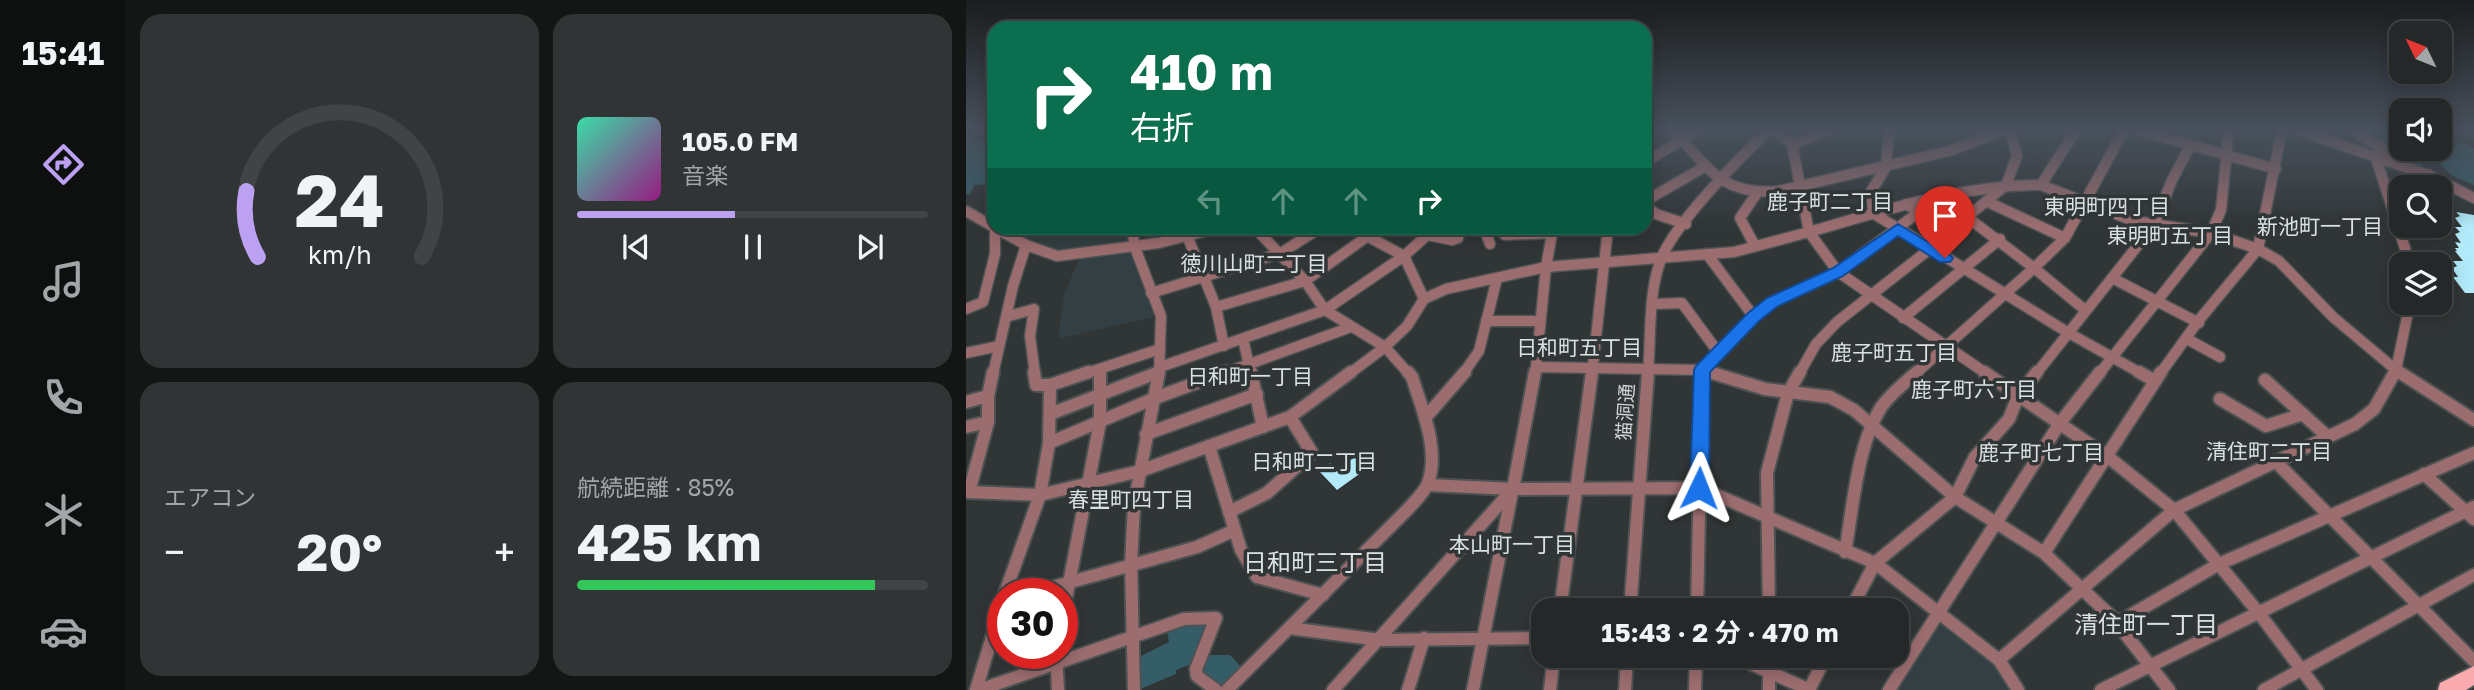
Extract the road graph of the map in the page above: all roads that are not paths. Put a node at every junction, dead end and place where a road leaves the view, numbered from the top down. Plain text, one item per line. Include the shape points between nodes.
1 (1703, 162) edge
2 (1737, 162) edge
3 (1795, 162) edge
4 (1886, 162) edge
5 (1905, 162) edge
6 (2015, 162) edge
7 (2056, 162) edge
8 (2106, 162) edge
9 (2178, 162) edge
10 (2225, 162) edge
11 (2249, 162) edge
12 (2277, 162) edge
13 (2377, 162) edge
14 (2394, 162) edge
15 (2407, 162) edge
16 (1706, 166) junction
17 (1886, 167) junction
18 (2276, 169) junction
19 (2428, 175) edge
20 (2429, 175) edge
21 (1721, 182) junction
22 (2007, 185) junction
23 (2041, 185) junction
24 (1799, 186) junction
25 (2452, 187) edge
26 (1757, 193) junction
27 (2474, 198) edge
28 (1652, 199) edge
29 (1988, 202) junction
30 (2084, 203) junction
31 (1906, 204) junction
32 (1652, 209) edge
33 (966, 211) edge
34 (1874, 214) junction
35 (1967, 217) junction
36 (987, 223) edge
37 (1686, 224) junction
38 (2154, 225) junction
39 (1898, 229) junction
40 (1809, 232) junction
41 (2211, 233) junction
42 (995, 235) edge
43 (1008, 235) edge
44 (1133, 235) edge
45 (1176, 235) edge
46 (1187, 235) edge
47 (1262, 235) edge
48 (1309, 235) edge
49 (1427, 235) edge
50 (1440, 235) edge
51 (1487, 235) edge
52 (1551, 235) edge
53 (1604, 235) edge
54 (1367, 236) joint
55 (1458, 238) dead end
56 (2065, 238) junction
57 (2000, 239) junction
58 (1490, 244) dead end
59 (1026, 245) junction
60 (1134, 245) junction
61 (1755, 246) junction
62 (1931, 248) junction
63 (2258, 249) junction
64 (2406, 252) edge
65 (1281, 253) junction
66 (1707, 254) junction
67 (1404, 256) junction
68 (1661, 259) junction
69 (1606, 263) junction
70 (1546, 267) junction
71 (1962, 268) junction
72 (2034, 268) junction
73 (1838, 272) junction
74 (1206, 276) junction
75 (1497, 278) junction
76 (2112, 278) junction
77 (1305, 281) junction
78 (1151, 293) junction
79 (1871, 294) junction
80 (2007, 295) junction
81 (1424, 299) junction
82 (2157, 301) junction
83 (1653, 304) junction
84 (1216, 307) junction
85 (966, 309) edge
86 (1325, 310) junction
87 (2085, 310) junction
88 (2407, 315) edge
89 (1006, 317) junction
90 (1754, 317) junction
91 (1903, 318) junction
92 (1486, 321) junction
93 (1540, 321) junction
94 (2199, 323) junction
95 (1351, 327) junction
96 (2067, 332) junction
97 (2187, 339) junction
98 (1243, 340) junction
99 (999, 346) junction
100 (1224, 346) junction
101 (1947, 346) junction
102 (1385, 347) junction
103 (1160, 349) junction
104 (1718, 352) junction
105 (966, 353) edge
106 (2113, 357) junction
107 (2220, 357) dead end
108 (1250, 365) junction
109 (1535, 367) junction
110 (1592, 368) junction
111 (1100, 369) junction
112 (1648, 369) junction
113 (1160, 370) junction
114 (1702, 370) junction
115 (2396, 370) junction
116 (2265, 380) dead end
117 (2155, 381) junction
118 (1050, 385) junction
119 (1788, 393) junction
120 (1257, 394) junction
121 (1100, 395) junction
122 (988, 396) junction
123 (2018, 396) junction
124 (1155, 398) junction
125 (2220, 400) dead end
126 (966, 402) edge
127 (1050, 414) junction
128 (2303, 414) junction
129 (1290, 417) junction
130 (1425, 418) junction
131 (2474, 420) edge
132 (988, 422) junction
133 (1100, 422) junction
134 (2060, 424) junction
135 (1872, 426) junction
136 (966, 427) edge
137 (1263, 427) junction
138 (1146, 434) junction
139 (2328, 436) junction
140 (1049, 443) junction
141 (1209, 446) junction
142 (2474, 453) edge
143 (2107, 456) junction
144 (979, 457) junction
145 (966, 460) edge
146 (2275, 461) junction
147 (1140, 471) junction
148 (2424, 474) junction
149 (1089, 483) junction
150 (1428, 485) junction
151 (1699, 488) junction
152 (1513, 489) junction
153 (1577, 489) junction
154 (1639, 489) junction
155 (968, 492) edge
156 (1040, 495) junction
157 (1955, 498) junction
158 (2174, 510) junction
159 (1229, 512) junction
160 (2471, 512) edge
161 (2328, 514) junction
162 (1768, 517) junction
163 (1996, 521) junction
164 (1235, 530) junction
165 (1845, 552) junction
166 (2044, 553) junction
167 (2371, 559) junction
168 (1874, 563) junction
169 (2219, 564) junction
170 (1131, 565) junction
171 (2474, 575) edge
172 (1011, 578) edge
173 (1070, 578) edge
174 (1078, 580) edge
175 (2081, 588) junction
176 (1323, 595) junction
177 (1562, 598) edge
178 (1631, 598) edge
179 (1697, 598) edge
180 (1769, 598) edge
181 (1856, 598) edge
182 (2417, 606) junction
183 (1938, 611) junction
184 (2258, 612) junction
185 (2117, 623) junction
186 (1289, 628) junction
187 (1132, 635) junction
188 (1424, 638) junction
189 (1484, 638) junction
190 (1531, 638) edge
191 (1380, 640) junction
192 (1078, 651) edge
193 (987, 658) edge
194 (1999, 660) junction
195 (2474, 662) edge
196 (2152, 666) junction
197 (1553, 668) edge
198 (1626, 668) edge
199 (1696, 668) edge
200 (1757, 668) edge
201 (1769, 668) edge
202 (1820, 668) edge
203 (1029, 669) edge
204 (1057, 669) edge
205 (2301, 670) junction
206 (1769, 674) junction
207 (2474, 675) edge
208 (978, 690) edge
209 (1058, 690) edge
210 (1134, 690) edge
211 (1216, 690) edge
212 (1227, 690) edge
213 (1333, 690) edge
214 (1408, 690) edge
215 (1472, 690) edge
216 (1550, 690) edge
217 (1625, 690) edge
218 (1695, 690) edge
219 (1769, 690) edge
220 (1810, 690) edge
221 (1889, 690) edge
222 (2018, 690) edge
223 (2101, 690) edge
224 (2169, 690) edge
225 (2264, 690) edge
226 (2317, 690) edge
227 (2447, 690) edge

1 - 16 street
2 - 21 street, 猫洞通
3 - 24 street
4 - 17 street
5 - 17 street
6 - 22 street
7 - 23 street
8 - 30 street
9 - 38 street
10 - 41 street via 2221,210
11 - 18 street
12 - 18 street
13 - 64 street
14 - 19 street
15 - 20 street
16 - 21 street
16 - 28 street
17 - 24 street
17 - 34 street via 1870,192
18 - 63 street
21 - 26 street
21 - 37 street, 猫洞通
22 - 23 street
22 - 29 street
22 - 31 street via 1944,192
23 - 30 street
24 - 26 street
24 - 40 street
25 - 27 street
26 - 61 street via 1740,218
29 - 35 street
29 - 56 street
30 - 38 street
30 - 56 street
31 - 34 street
31 - 39 street via 1919,212
32 - 37 street
33 - 36 street
34 - 39 street
34 - 40 street
35 - 57 street
35 - 62 street
37 - 68 street, 猫洞通
38 - 41 street
38 - 76 street
39 - 62 street
39 - 73 street
40 - 61 street
40 - 73 street
41 - 63 street
41 - 82 street
42 - 85 street via 983,302
43 - 59 street
44 - 60 street
45 - 60 street via 1159,243
46 - 74 street
47 - 65 street
48 - 65 street
49 - 67 street
50 - 55 street
51 - 58 street
52 - 70 street
53 - 69 street
54 - 67 street
54 - 77 street
56 - 72 street
57 - 71 street
57 - 72 street
59 - 60 street via 1057,256
59 - 89 street
60 - 78 street
61 - 66 street
62 - 71 street
62 - 79 street
63 - 94 street
63 - 115 street via 2279,261 2333,317
65 - 74 street
65 - 77 street
66 - 68 street
66 - 90 street
67 - 81 street
67 - 86 street
68 - 69 street
68 - 83 street, 猫洞通
69 - 70 street
69 - 110 street
70 - 75 street
70 - 93 street
71 - 80 street
71 - 91 street
72 - 80 street
72 - 87 street
73 - 79 street
73 - 90 street via 1773,302
74 - 78 street
74 - 84 street
75 - 81 street via 1446,289
75 - 92 street
76 - 82 street
76 - 87 street
77 - 84 street
77 - 86 street
78 - 103 street via 1161,316
79 - 91 street
79 - 119 street via 1816,344
80 - 96 street
80 - 101 street
81 - 102 street via 1407,326
82 - 94 street
82 - 106 street
83 - 104 street via 1682,303
83 - 112 street, 猫洞通
84 - 100 street
86 - 95 street
86 - 98 street
87 - 96 street
88 - 115 street
89 - 99 street
89 - 118 street via 1034,309 1030,336 1036,385
90 - 104 street
91 - 101 street
92 - 93 street
92 - 130 street via 1472,364
93 - 109 street
94 - 97 street
95 - 102 street
95 - 108 street
96 - 106 street
96 - 123 street
97 - 107 street
97 - 117 street
98 - 100 street
98 - 108 street
99 - 105 street
99 - 122 street
100 - 113 street
101 - 123 street
101 - 135 street via 1883,405
102 - 129 street
102 - 130 street via 1412,377
103 - 111 street
103 - 113 street
104 - 114 street
106 - 117 street
106 - 134 street
108 - 120 street
108 - 124 street
109 - 110 street
109 - 152 street
110 - 112 street
110 - 153 street
111 - 118 street
111 - 121 street
112 - 114 street
112 - 154 street, 猫洞通
113 - 121 street
113 - 124 street
114 - 119 street
114 - 151 street
115 - 131 street
115 - 139 street via 2374,409
116 - 128 street
117 - 143 street
118 - 127 street
119 - 135 street via 1829,397
119 - 162 street via 1767,473
120 - 137 street
120 - 138 street
121 - 127 street
121 - 133 street
122 - 126 street
122 - 132 street
123 - 134 street
123 - 157 street via 2004,426 1975,457
124 - 133 street
124 - 138 street
125 - 128 street via 2266,426
127 - 140 street
128 - 139 street
129 - 137 street
129 - 159 street via 1312,453 1268,493
130 - 150 street via 1432,457
132 - 136 street
132 - 144 street
133 - 140 street
133 - 149 street
134 - 143 street
134 - 163 street
135 - 157 street
135 - 165 street
137 - 141 street
138 - 147 street
139 - 146 street
140 - 156 street
141 - 147 street
141 - 159 street
142 - 148 street
143 - 158 street
143 - 166 street
144 - 145 street
144 - 155 street
146 - 158 street
146 - 161 street
147 - 149 street
147 - 170 street
148 - 160 street
148 - 161 street
149 - 156 street
149 - 173 street
150 - 152 street
150 - 176 street
151 - 154 street
151 - 162 street
151 - 179 street
152 - 153 street
152 - 189 street
152 - 191 street
153 - 154 street
153 - 177 street
154 - 178 street, 猫洞通
155 - 156 street
156 - 172 street
157 - 163 street
157 - 168 street
158 - 169 street
158 - 175 street
159 - 164 street
160 - 167 street
161 - 167 street
161 - 169 street
162 - 165 street
162 - 180 street
163 - 166 street
163 - 183 street
164 - 170 street via 1197,547
164 - 176 street via 1258,577
165 - 168 street
166 - 175 street
167 - 182 street
167 - 184 street
168 - 181 street
168 - 183 street
169 - 184 street
169 - 185 street
170 - 174 street
170 - 187 street
171 - 182 street
175 - 185 street
175 - 194 street
176 - 186 street
182 - 195 street
182 - 205 street
183 - 194 street
183 - 221 street
184 - 196 street
184 - 205 street
185 - 196 street
186 - 191 street
186 - 212 street
187 - 192 street
187 - 210 street
187 - 211 street via 1184,619 1216,618 1196,669 1197,676
188 - 189 street
188 - 191 street
188 - 214 street
189 - 190 street
189 - 215 street
191 - 213 street
193 - 208 street
194 - 222 street
196 - 223 street
196 - 224 street
197 - 216 street
198 - 217 street
199 - 218 street
200 - 206 street
201 - 206 street
202 - 220 street
203 - 208 street
204 - 209 street
205 - 225 street
205 - 226 street
206 - 219 street
206 - 220 street
207 - 227 main road

